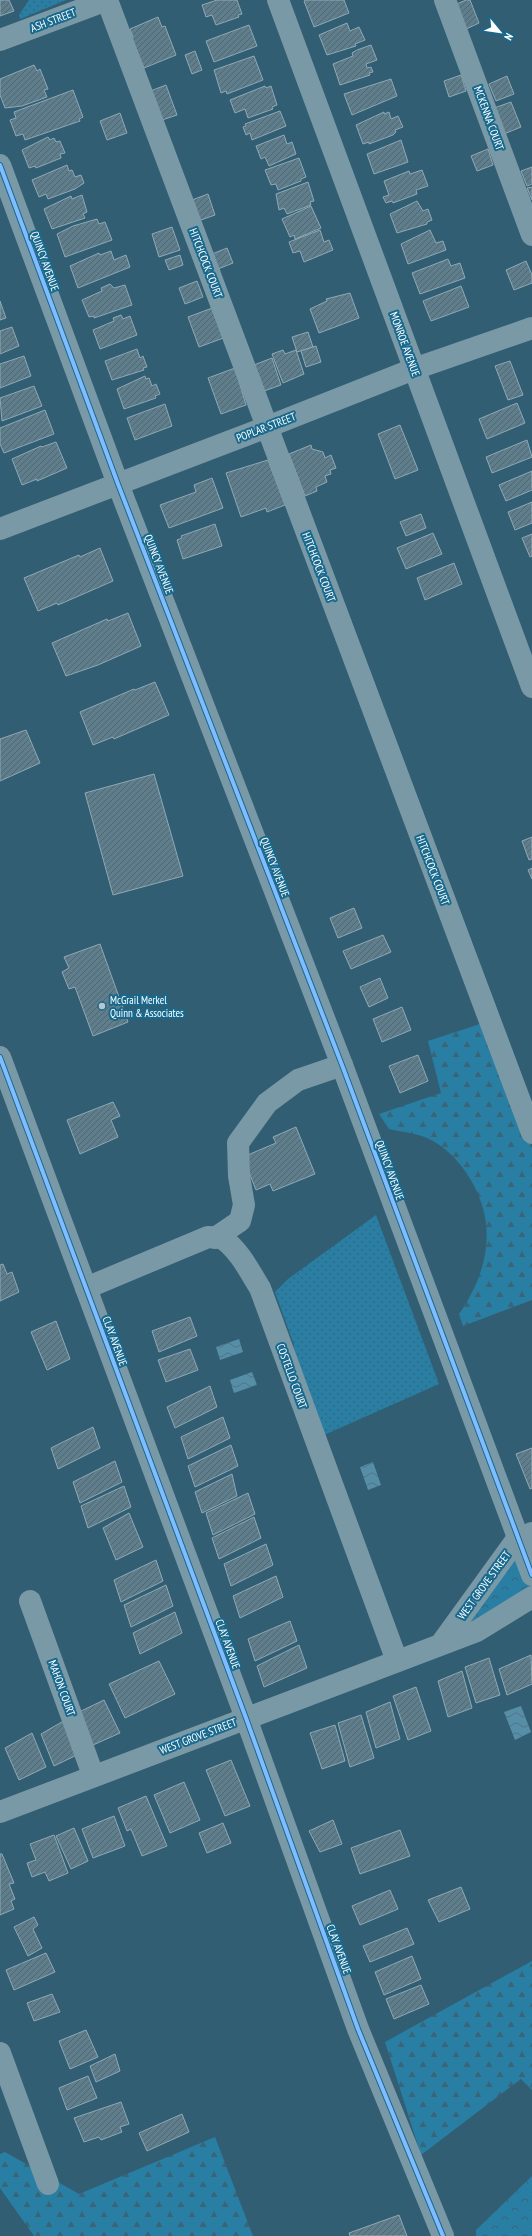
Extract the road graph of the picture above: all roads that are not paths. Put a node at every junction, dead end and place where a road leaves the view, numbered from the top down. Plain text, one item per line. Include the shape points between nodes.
1 (107, 0) edge
2 (278, 0) edge
3 (445, 0) edge
4 (0, 40) edge
5 (0, 165) edge
6 (532, 235) edge
7 (532, 328) edge
8 (414, 369) junction
9 (267, 427) junction
10 (118, 484) junction
11 (0, 529) edge
12 (532, 687) edge
13 (0, 1057) edge
14 (342, 1065) junction
15 (532, 1133) edge
16 (215, 1238) junction
17 (86, 1288) junction
18 (525, 1536) edge
19 (532, 1575) edge
20 (532, 1597) edge
21 (30, 1601) dead end
22 (441, 1644) junction
23 (397, 1661) junction
24 (246, 1718) junction
25 (94, 1775) junction
26 (0, 1812) edge
27 (0, 2053) edge
28 (48, 2184) dead end
29 (443, 2236) edge

1 - 4 street, ASH STREET
1 - 9 street, HITCHCOCK COURT
2 - 8 street, MONROE AVENUE
3 - 6 street, MCKENNA COURT
5 - 10 street, QUINCY AVENUE
7 - 8 street, POPLAR STREET
8 - 9 street, POPLAR STREET
8 - 12 street, MONROE AVENUE
9 - 10 street, POPLAR STREET
9 - 15 street, HITCHCOCK COURT
10 - 11 street, POPLAR STREET
10 - 14 street, QUINCY AVENUE
13 - 17 street, CLAY AVENUE
14 - 16 street via 298,1080 267,1103 238,1143 239,1176 244,1205 240,1221
14 - 18 street, QUINCY AVENUE
16 - 17 street via 208,1237
16 - 23 street, COSTELLO COURT via 222,1238 233,1249 260,1288
17 - 24 street, CLAY AVENUE
18 - 19 street, QUINCY AVENUE
18 - 22 street, WEST GROVE STREET
20 - 22 street, WEST GROVE STREET via 477,1631
21 - 25 street, MAHON COURT
22 - 23 street, WEST GROVE STREET
23 - 24 street, WEST GROVE STREET
24 - 25 street, WEST GROVE STREET
24 - 29 street, CLAY AVENUE via 358,2029
25 - 26 street, WEST GROVE STREET
27 - 28 street

